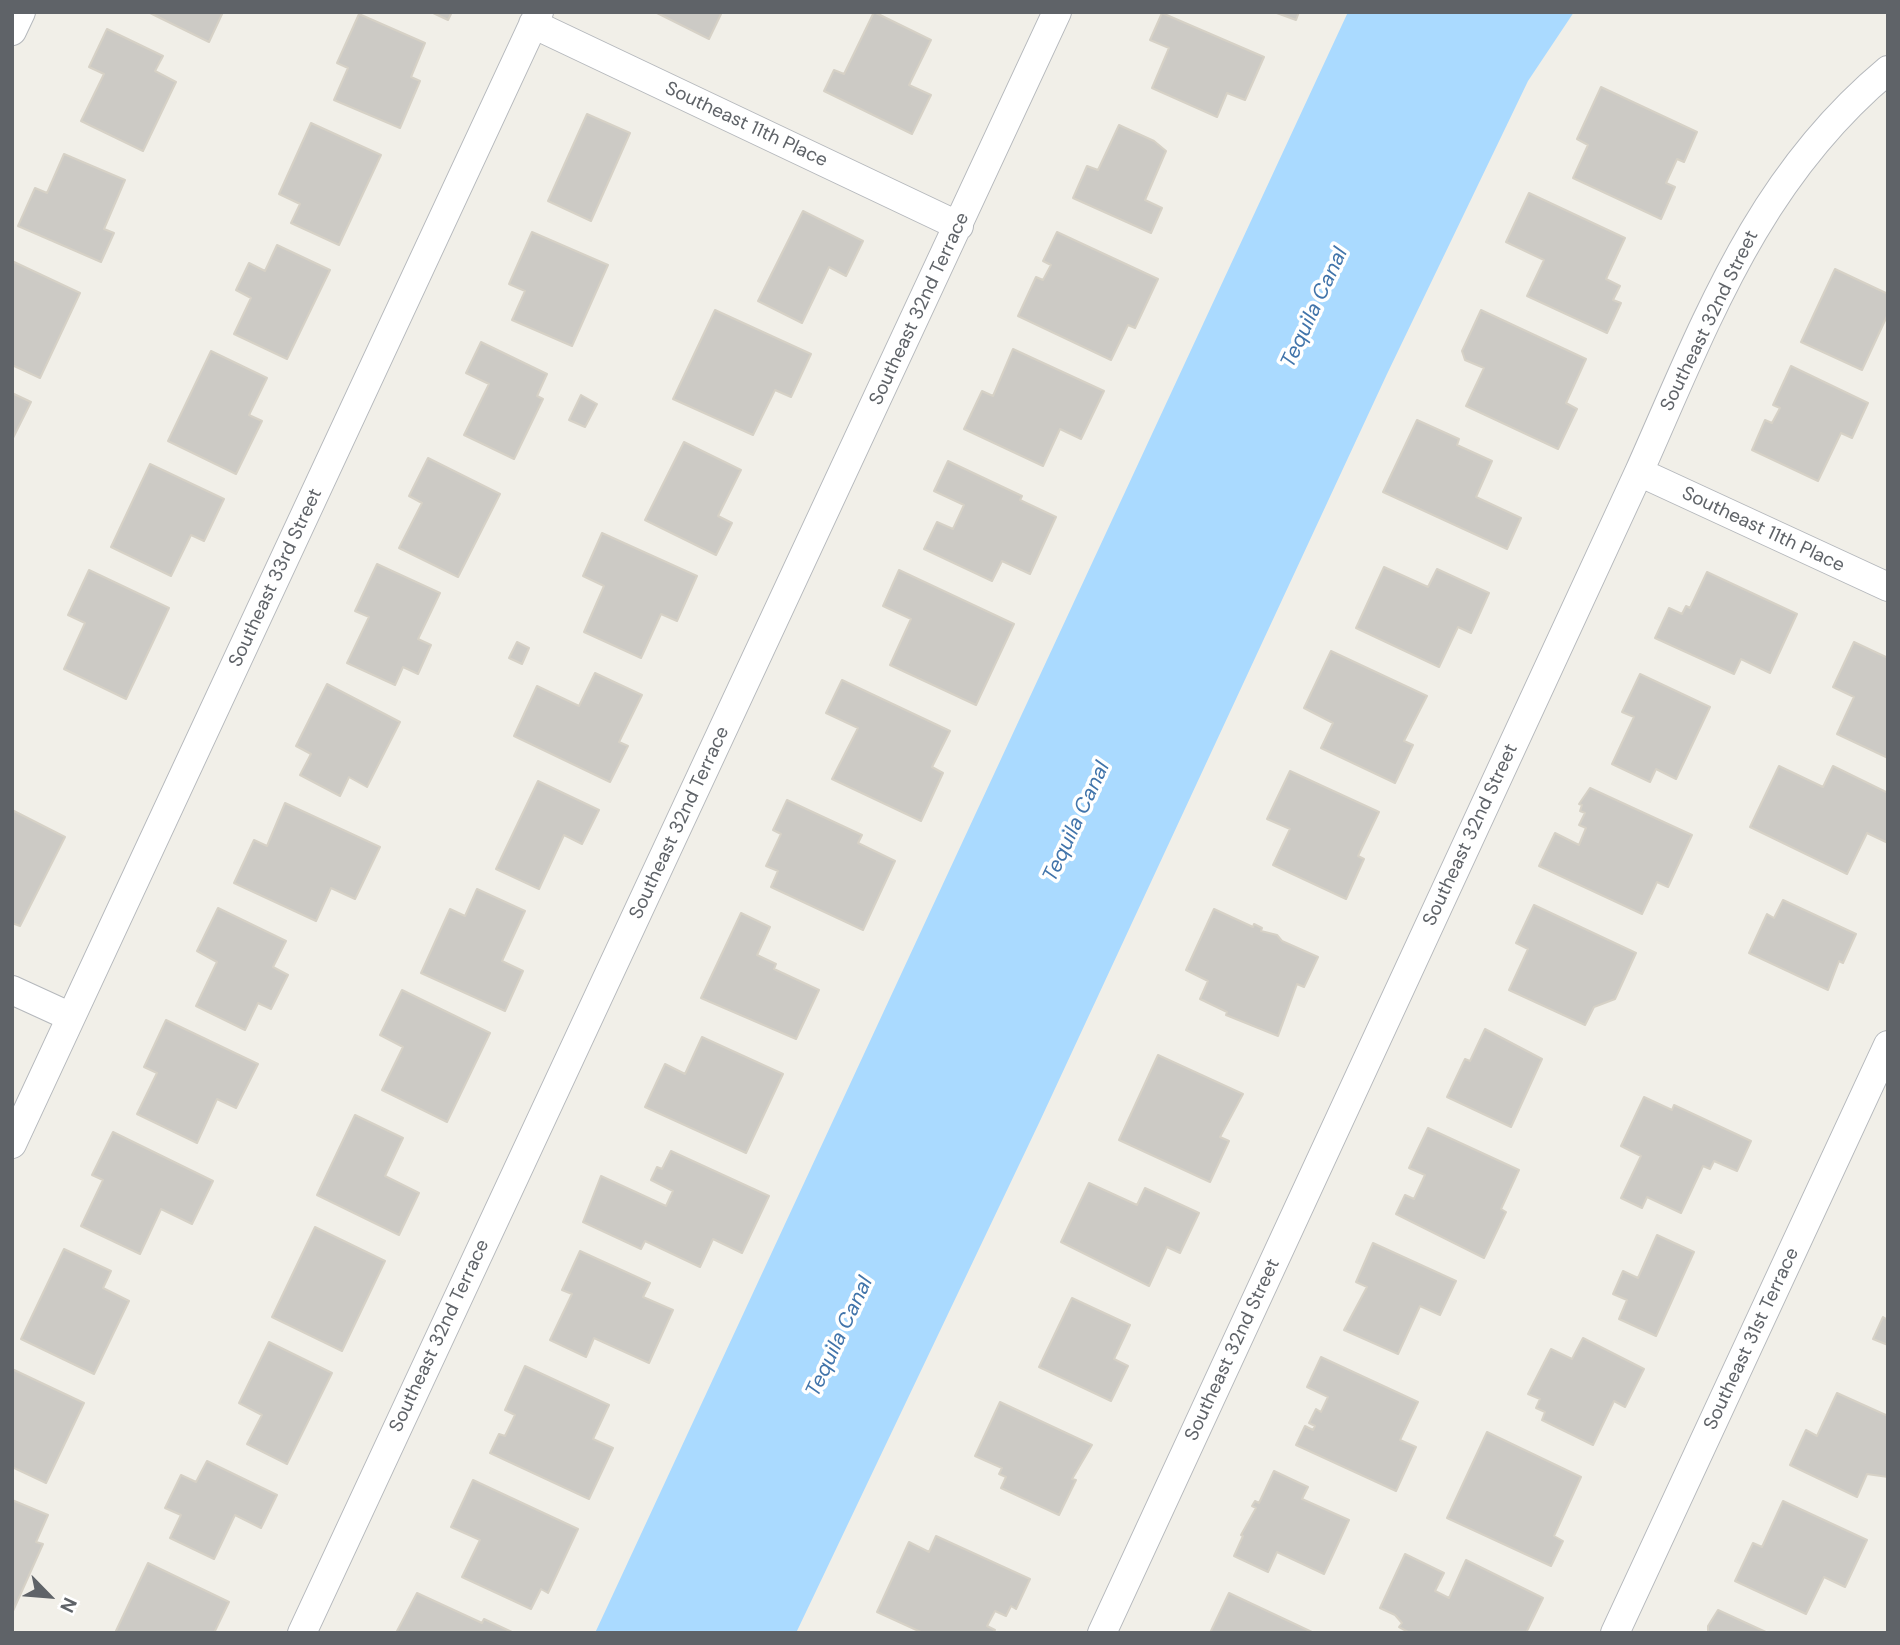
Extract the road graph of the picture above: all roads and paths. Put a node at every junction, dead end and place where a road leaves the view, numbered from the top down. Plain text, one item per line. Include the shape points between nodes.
1 (21, 12) edge
2 (1058, 12) edge
3 (536, 18) edge
4 (12, 31) edge
5 (1888, 70) edge
6 (959, 226) junction
7 (1639, 472) junction
8 (1888, 587) edge
9 (12, 990) edge
10 (71, 1017) junction
11 (1888, 1045) edge
12 (12, 1144) edge
13 (302, 1633) edge
14 (1102, 1633) edge
15 (1615, 1633) edge

1 - 4 street
2 - 6 street, Southeast 32nd Terrace
3 - 6 street, Southeast 11th Place
3 - 10 street, Southeast 33rd Street
5 - 7 street, Southeast 32nd Street via 1828,125 1767,206 1717,296
6 - 13 street, Southeast 32nd Terrace
7 - 8 street, Southeast 11th Place
7 - 14 street, Southeast 32nd Street
9 - 10 street
10 - 12 street, Southeast 33rd Street
11 - 15 street, Southeast 31st Terrace

